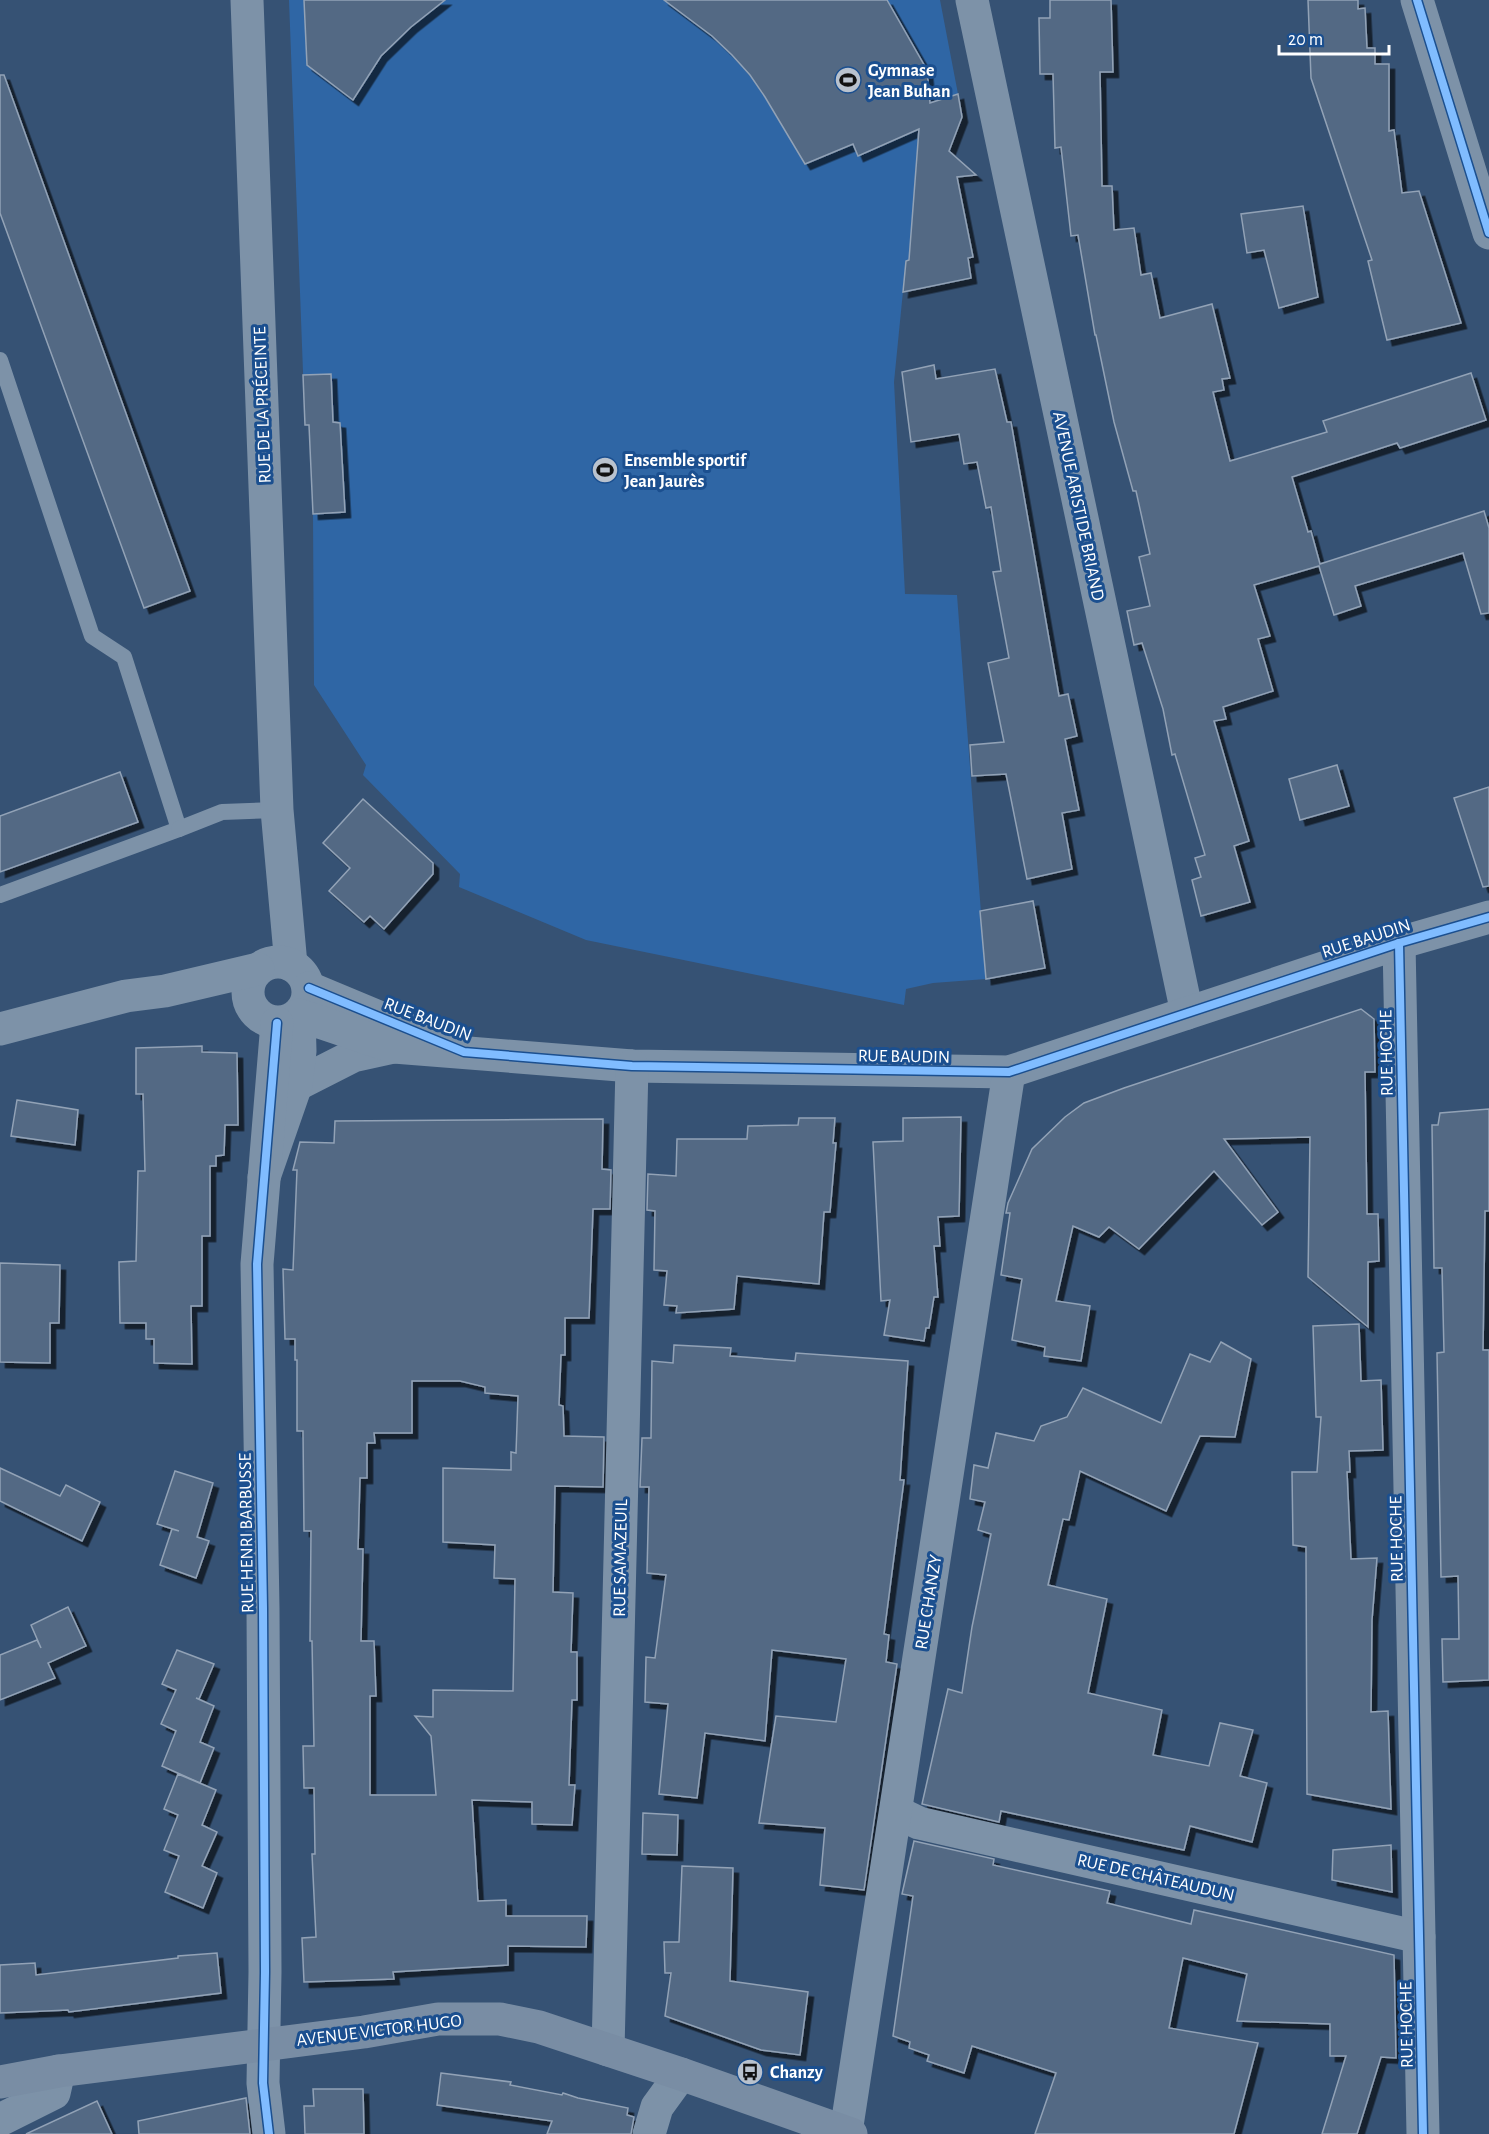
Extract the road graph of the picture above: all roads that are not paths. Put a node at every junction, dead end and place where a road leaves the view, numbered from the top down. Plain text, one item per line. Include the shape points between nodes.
1 (247, 0) edge
2 (972, 0) edge
3 (1417, 0) edge
4 (1489, 233) edge
5 (0, 360) edge
6 (277, 810) junction
7 (179, 829) junction
8 (0, 895) edge
9 (1489, 917) edge
10 (1399, 943) junction
11 (283, 987) junction
12 (165, 991) junction
13 (1187, 1013) junction
14 (0, 1029) edge
15 (394, 1047) junction
16 (464, 1052) junction
17 (632, 1066) junction
18 (1009, 1072) junction
19 (296, 1085) junction
20 (264, 1177) junction
21 (896, 1812) junction
22 (1419, 1937) junction
23 (263, 2044) junction
24 (608, 2050) junction
25 (59, 2071) junction
26 (681, 2074) junction
27 (0, 2082) edge
28 (0, 2120) edge
29 (848, 2133) edge
30 (269, 2134) edge
31 (649, 2134) edge
32 (1423, 2134) edge

1 - 6 street, RUE DE LA PRÉCEINTE
2 - 13 street, AVENUE ARISTIDE BRIAND
3 - 4 street
5 - 7 lane via 92,636 124,657
6 - 7 lane via 222,812
6 - 11 street, RUE DE LA PRÉCEINTE
7 - 8 lane
9 - 10 street, RUE BAUDIN
10 - 13 street, RUE BAUDIN
10 - 22 street, RUE HOCHE
11 - 12 street
11 - 12 street via 249,985 250,1003
11 - 15 street, RUE BAUDIN
11 - 16 street, RUE BAUDIN
11 - 19 street, RUE HENRI BARBUSSE via 300,1052
11 - 20 street, RUE HENRI BARBUSSE
12 - 14 street via 126,996
13 - 18 street, RUE BAUDIN
15 - 16 street, RUE BAUDIN
15 - 19 street via 353,1056
16 - 17 street, RUE BAUDIN
17 - 18 street, RUE BAUDIN
17 - 24 street, RUE SAMAZEUIL
18 - 21 street, RUE CHANZY
19 - 20 street, RUE HENRI BARBUSSE
20 - 23 street, RUE HENRI BARBUSSE via 257,1264 263,1608
21 - 22 street, RUE DE CHÂTEAUDUN via 919,1823
21 - 29 street, RUE CHANZY
22 - 32 street, RUE HOCHE
23 - 24 street, AVENUE VICTOR HUGO via 438,2019 480,2018 539,2027
23 - 25 street, AVENUE VICTOR HUGO
23 - 30 street, RUE HENRI BARBUSSE
24 - 26 street, AVENUE VICTOR HUGO
25 - 27 street, AVENUE VICTOR HUGO
25 - 28 street via 54,2093
26 - 29 street, AVENUE VICTOR HUGO
26 - 31 street via 657,2107

